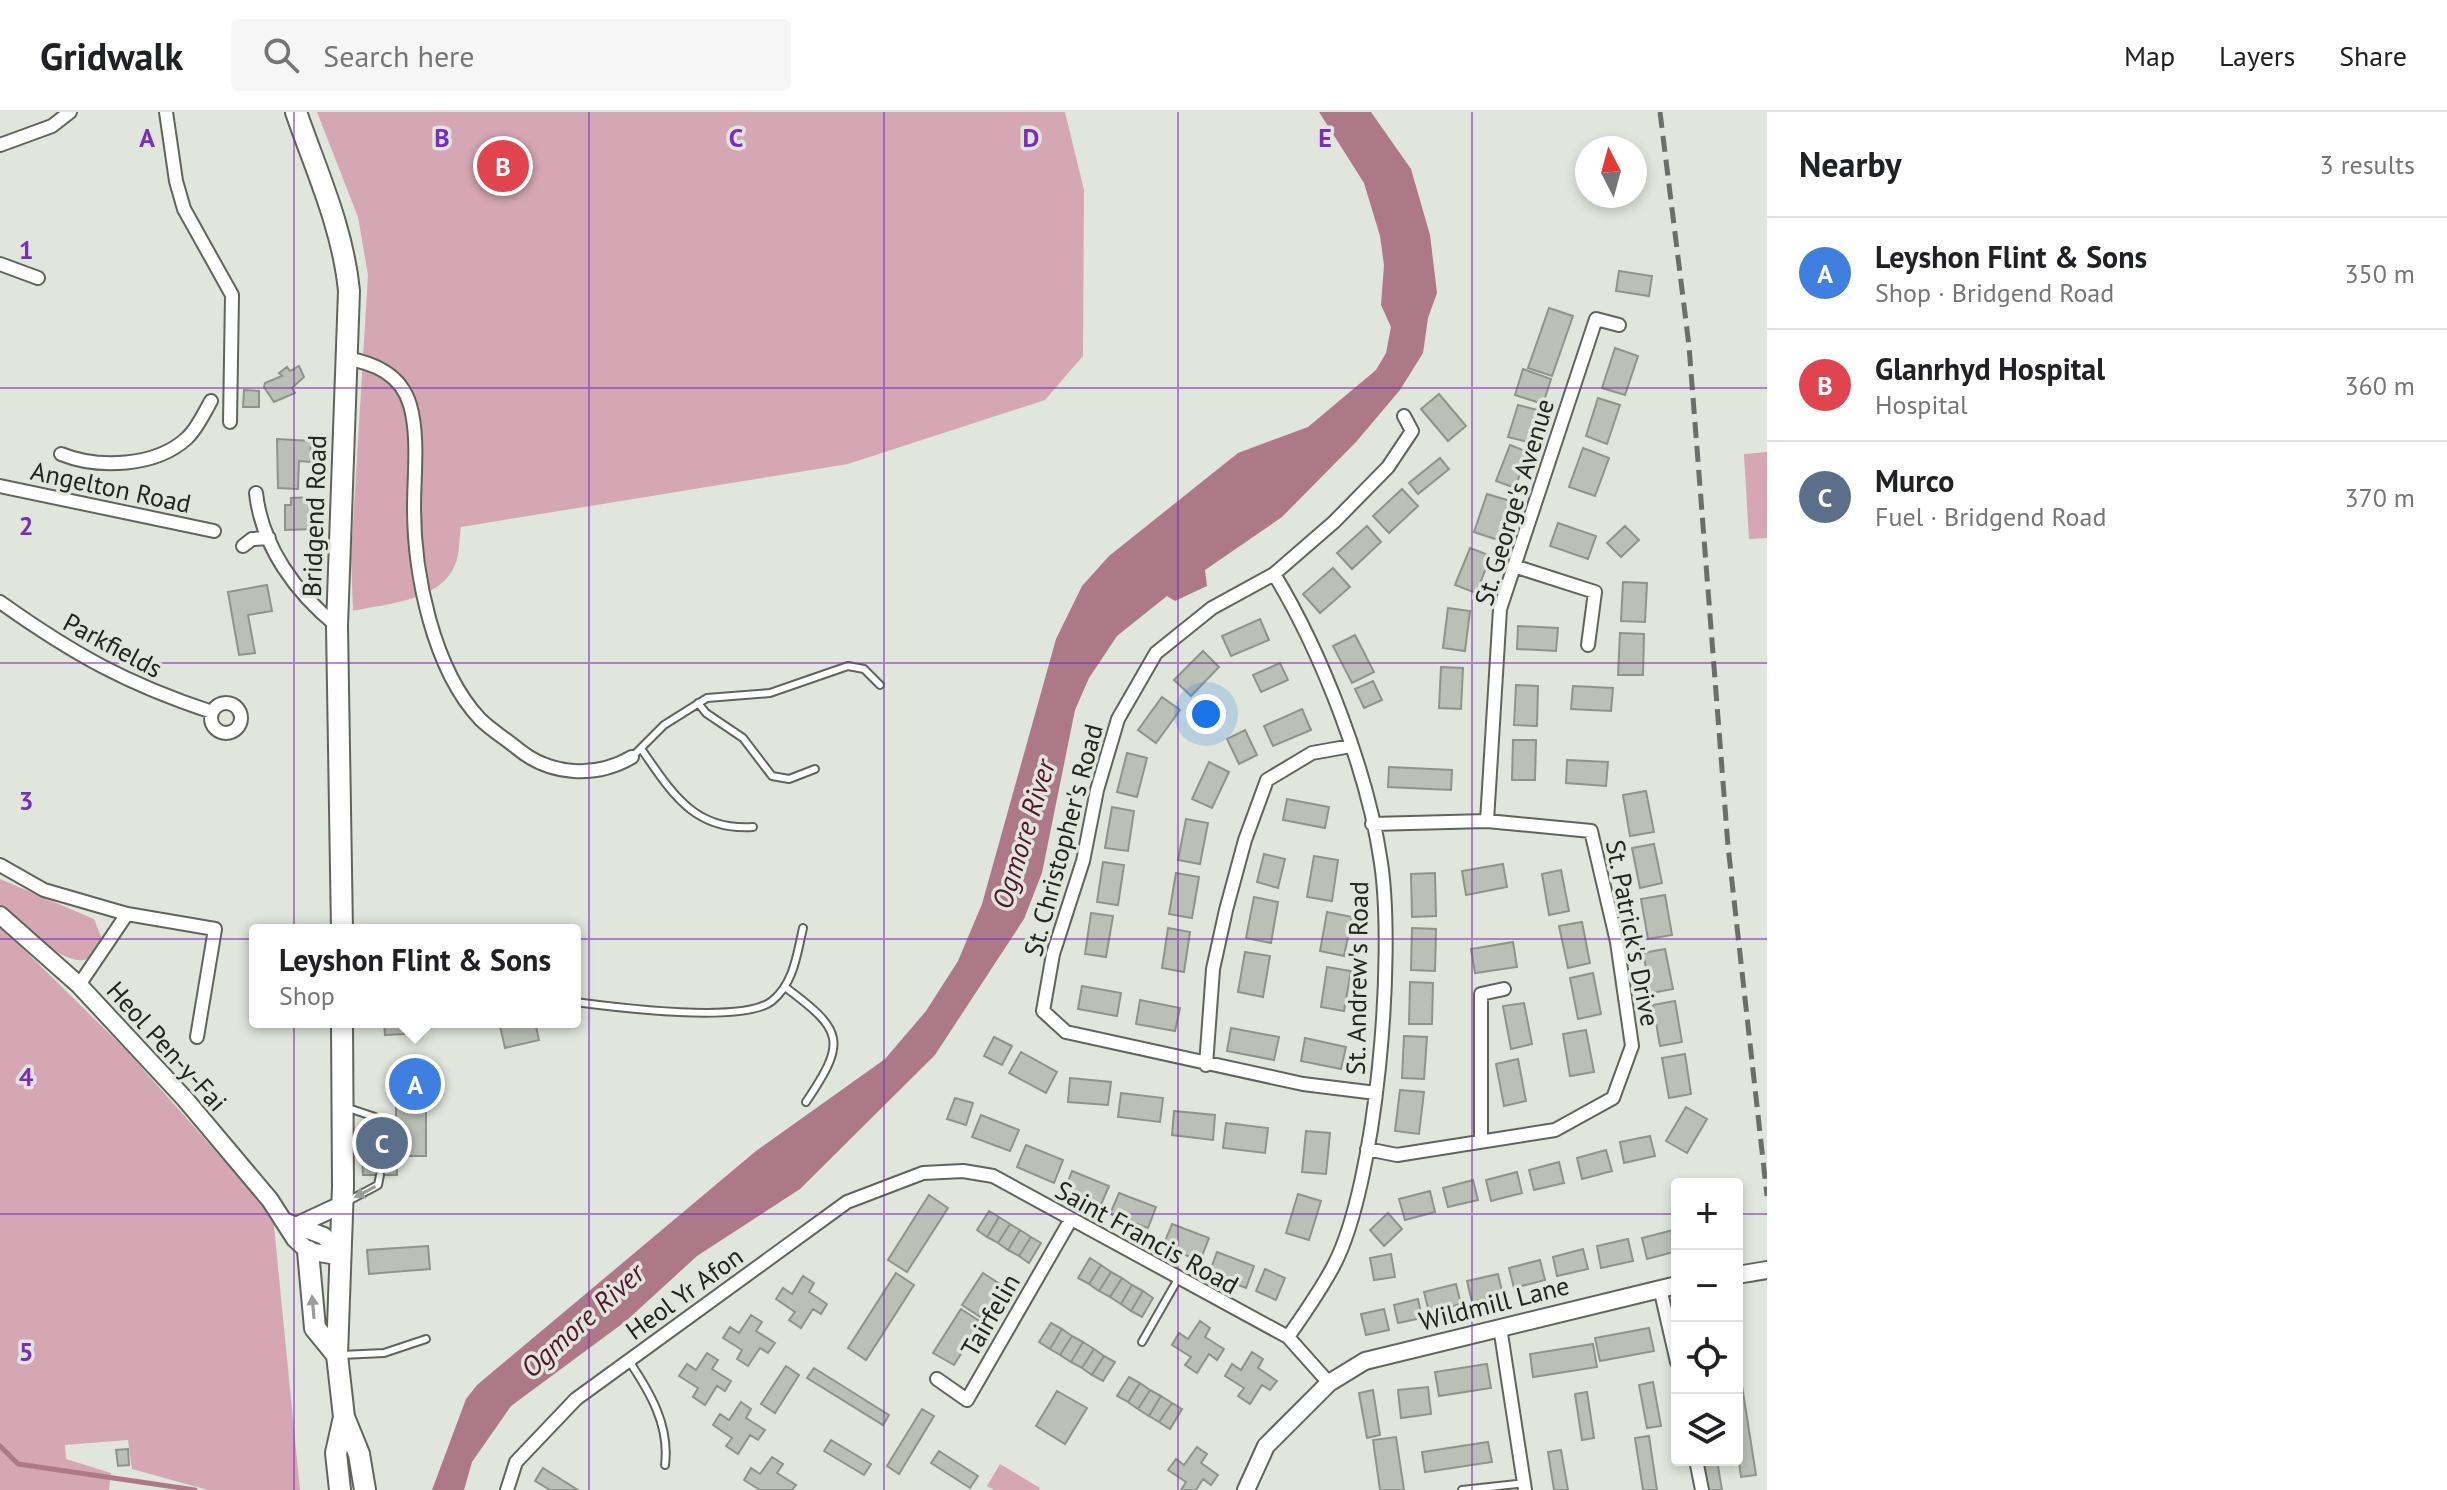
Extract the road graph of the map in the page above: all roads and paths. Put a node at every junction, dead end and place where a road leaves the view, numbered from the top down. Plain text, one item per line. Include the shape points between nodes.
1 (70, 112) edge
2 (166, 112) edge
3 (296, 112) edge
4 (0, 145) edge
5 (2, 270) edge
6 (38, 278) dead end
7 (1619, 325) dead end
8 (345, 358) junction
9 (231, 402) junction
10 (1404, 416) dead end
11 (230, 422) dead end
12 (61, 454) dead end
13 (0, 486) edge
14 (256, 493) dead end
15 (214, 531) dead end
16 (269, 538) junction
17 (243, 546) dead end
18 (1517, 567) junction
19 (1274, 574) junction
20 (0, 602) edge
21 (337, 626) junction
22 (1588, 645) dead end
23 (880, 685) dead end
24 (698, 703) junction
25 (212, 712) dead end
26 (1351, 746) junction
27 (637, 754) junction
28 (815, 769) dead end
29 (1487, 821) junction
30 (1372, 824) junction
31 (753, 827) dead end
32 (0, 865) edge
33 (127, 914) junction
34 (0, 915) edge
35 (343, 924) edge
36 (803, 928) dead end
37 (79, 985) junction
38 (785, 987) junction
39 (1504, 989) dead end
40 (581, 1003) edge
41 (342, 1028) edge
42 (197, 1037) dead end
43 (1206, 1065) junction
44 (1376, 1093) junction
45 (806, 1102) dead end
46 (342, 1106) junction
47 (380, 1130) dead end
48 (1481, 1141) junction
49 (1367, 1149) junction
50 (923, 1173) joint
51 (380, 1175) dead end
52 (343, 1204) junction
53 (1070, 1221) junction
54 (293, 1223) junction
55 (308, 1251) junction
56 (342, 1257) junction
57 (1767, 1270) edge
58 (1743, 1274) edge
59 (1178, 1279) junction
60 (1671, 1286) edge
61 (1660, 1288) junction
62 (1500, 1327) junction
63 (1671, 1336) edge
64 (1288, 1337) junction
65 (426, 1339) dead end
66 (1142, 1342) dead end
67 (337, 1355) junction
68 (629, 1361) junction
69 (937, 1379) dead end
70 (1329, 1383) junction
71 (344, 1417) junction
72 (665, 1465) dead end
73 (1697, 1466) edge
74 (1525, 1487) edge
75 (340, 1490) edge
76 (365, 1490) edge
77 (507, 1490) edge
78 (1246, 1490) edge
79 (1462, 1490) edge
80 (1702, 1490) edge

1 - 4 street via 52,126
2 - 9 street via 184,209 232,295
3 - 8 main road, Bridgend Road via 347,267
5 - 6 street
7 - 18 street, St. George's Avenue via 1596,319
8 - 21 main road, Bridgend Road
8 - 27 street via 381,368 398,381 409,402 422,595 444,657 480,719 529,758 555,769 604,769
9 - 11 street
9 - 12 street via 207,401 188,437 168,452 121,463 79,461
10 - 19 street, St. Christopher's Road via 1412,431 1388,467
13 - 15 street, Angelton Road
14 - 16 street
16 - 17 street
16 - 21 street via 296,586
18 - 22 street via 1595,592
18 - 29 street, St. George's Avenue via 1500,609
19 - 26 street, St. Andrew's Road via 1310,642
19 - 43 street, St. Christopher's Road via 1212,608 1156,653 1118,719 1083,861 1053,954 1043,1011 1066,1032
20 - 25 street, Parkfields via 106,672
21 - 35 main road, Bridgend Road
23 - 24 lane via 864,669 848,666 770,693 719,695
24 - 27 lane via 664,725
24 - 28 lane via 743,738 772,776 789,779
26 - 30 street, St. Andrew's Road
26 - 43 street via 1312,753 1267,780 1245,840 1213,969
27 - 31 lane via 697,815 713,824
29 - 30 street, St. Patrick's Drive
29 - 48 street, St. Patrick's Drive via 1591,831 1617,942 1632,1046 1613,1098 1555,1130
30 - 44 street, St. Andrew's Road via 1381,864 1385,951
32 - 33 street via 44,890
33 - 37 street
33 - 42 street via 215,929
34 - 37 street, Heol Pen-y-Fai
36 - 38 lane
37 - 54 street, Heol Pen-y-Fai
38 - 40 lane via 769,1003 719,1012
38 - 45 lane via 821,1013 834,1038 830,1066
39 - 48 street via 1481,994
41 - 46 main road
43 - 44 street, St. Christopher's Road
44 - 49 street, St. Andrew's Road
46 - 47 lane via 375,1117
46 - 52 main road
48 - 49 street, St. Patrick's Drive via 1397,1155
49 - 64 street, St. Andrew's Road via 1335,1264
50 - 53 street, Saint Francis Road via 993,1176
50 - 68 street, Heol Yr Afon via 847,1202
51 -> 52 lane via 378,1185
52 - 54 street
52 - 56 main road
53 - 59 street, Saint Francis Road
53 - 69 street, Tairfelin via 967,1400
54 - 55 street, Heol Pen-y-Fai via 295,1239
54 - 56 street, Heol Pen-y-Fai via 324,1236
55 - 56 street
67 -> 55 main road via 315,1328
56 - 67 main road
57 - 58 street
59 - 64 street, Saint Francis Road
59 - 66 lane
60 - 61 street, Wildmill Lane
61 - 62 street, Wildmill Lane
61 - 63 street
62 - 70 street, Wildmill Lane via 1365,1361
62 - 74 street
64 - 70 street, Saint Francis Road
65 - 67 lane via 384,1353
67 - 71 main road
68 - 72 lane via 653,1396 667,1446
68 - 77 street, Heol Yr Afon via 576,1399 529,1445 510,1473
70 - 78 street, Wildmill Lane via 1266,1446
71 - 75 main road via 336,1453
71 - 76 main road via 359,1454
73 - 80 street
74 - 79 lane

